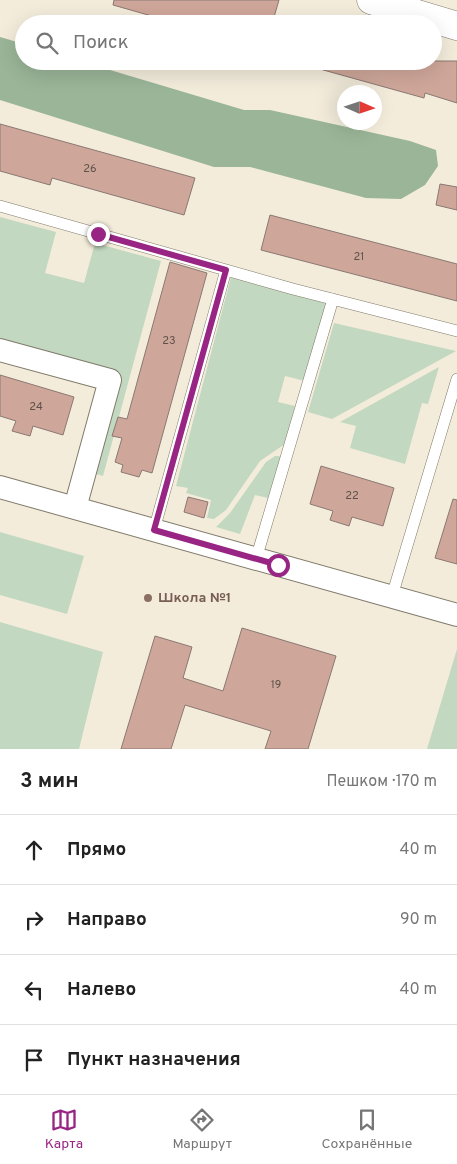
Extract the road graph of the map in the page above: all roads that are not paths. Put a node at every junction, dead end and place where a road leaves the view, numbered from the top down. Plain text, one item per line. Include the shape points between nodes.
1 (371, 0) edge
2 (421, 15) edge
3 (442, 21) edge
4 (457, 26) edge
5 (0, 206) edge
6 (226, 270) junction
7 (333, 299) junction
8 (457, 331) edge
9 (0, 350) edge
10 (457, 379) edge
11 (0, 487) edge
12 (75, 508) junction
13 (154, 530) junction
14 (256, 558) junction
15 (392, 596) junction
16 (457, 614) edge

1 - 2 main road
3 - 4 main road
5 - 6 lane
6 - 7 lane
6 - 13 lane
7 - 8 lane
7 - 14 lane
9 - 12 street via 110,380
10 - 15 lane
11 - 12 street
12 - 13 street
13 - 14 street
14 - 15 street
15 - 16 street

